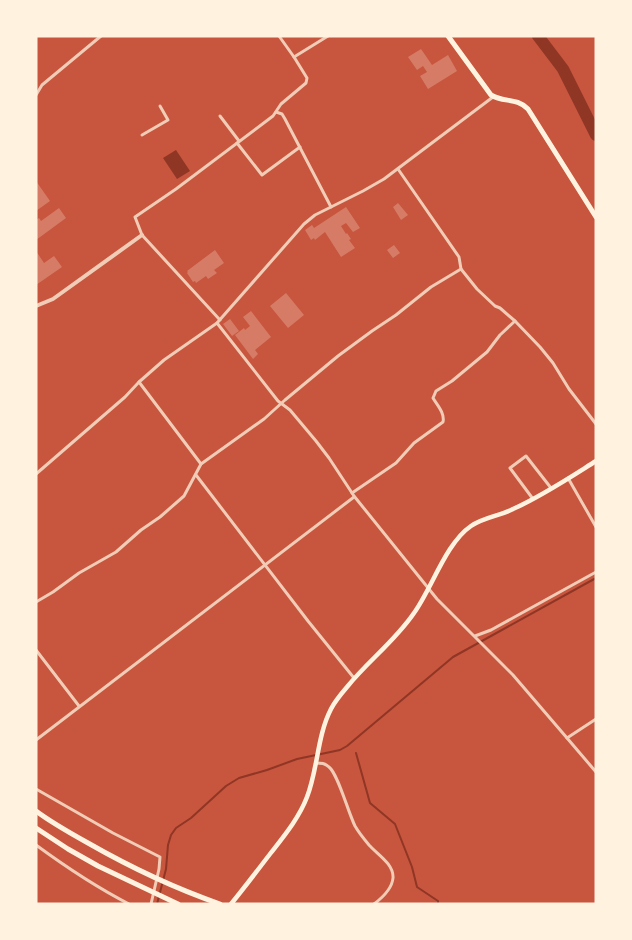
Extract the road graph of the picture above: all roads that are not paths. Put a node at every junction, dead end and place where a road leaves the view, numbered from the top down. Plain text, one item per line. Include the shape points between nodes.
1 (101, 36) edge
2 (279, 36) edge
3 (328, 36) edge
4 (448, 36) edge
5 (294, 57) junction
6 (36, 95) edge
7 (493, 97) junction
8 (160, 106) dead end
9 (276, 112) junction
10 (220, 116) dead end
11 (142, 135) dead end
12 (238, 142) junction
13 (300, 147) junction
14 (398, 169) junction
15 (331, 207) junction
16 (596, 217) edge
17 (142, 235) junction
18 (461, 269) junction
19 (36, 306) edge
20 (218, 321) junction
21 (515, 321) junction
22 (139, 382) junction
23 (282, 403) junction
24 (596, 424) edge
25 (596, 461) edge
26 (201, 464) junction
27 (36, 474) edge
28 (196, 475) junction
29 (568, 478) junction
30 (551, 488) junction
31 (353, 495) junction
32 (533, 499) junction
33 (596, 527) edge
34 (265, 565) junction
35 (596, 572) edge
36 (429, 589) junction
37 (36, 602) edge
38 (476, 637) junction
39 (36, 650) edge
40 (354, 678) junction
41 (79, 706) junction
42 (596, 719) edge
43 (567, 738) junction
44 (36, 740) edge
45 (316, 761) junction
46 (596, 772) edge
47 (36, 789) edge
48 (36, 811) edge
49 (36, 828) edge
50 (36, 845) edge
51 (129, 904) edge
52 (151, 904) edge
53 (178, 904) edge
54 (220, 904) edge
55 (231, 904) edge
56 (374, 904) edge

1 - 6 street via 42,85
2 - 5 street
3 - 5 street
4 - 7 main road
5 - 9 street via 307,78 306,83
7 - 14 street
7 - 16 main road via 520,102 528,109
8 - 11 street via 168,120
9 - 12 street
9 - 13 street via 285,118
10 - 12 street
12 - 13 street via 262,175
12 - 17 street via 135,218
13 - 15 street
14 - 15 street
14 - 18 street via 459,257
15 - 20 street via 304,224
17 - 19 street via 53,299
17 - 20 street
18 - 21 street via 477,289
18 - 23 street via 338,356
20 - 22 street
20 - 23 street
21 - 24 street via 553,363
21 - 31 street via 487,352 436,391 433,398 443,422
22 - 26 street
22 - 27 street
23 - 26 street
23 - 31 street via 329,458
25 - 29 main road
26 - 28 street
28 - 34 street
28 - 37 street via 184,496 116,552
29 - 30 main road
29 - 33 street
30 - 32 main road
30 - 32 street via 526,456 510,468
31 - 34 street
31 - 36 street
32 - 36 main road via 471,526 448,553
34 - 40 street
34 - 41 street
35 - 38 street
36 - 38 street
36 - 40 main road via 403,628
38 - 43 street
39 - 41 street
40 - 45 main road via 331,709
41 - 44 street
42 - 43 street
43 - 46 street
45 - 55 main road via 307,799 297,817
45 - 56 street via 326,764 334,773 356,827 391,871 393,879 387,891
47 - 52 street via 160,857
48 - 54 main road via 102,851
49 - 53 main road via 98,866
50 - 51 street

